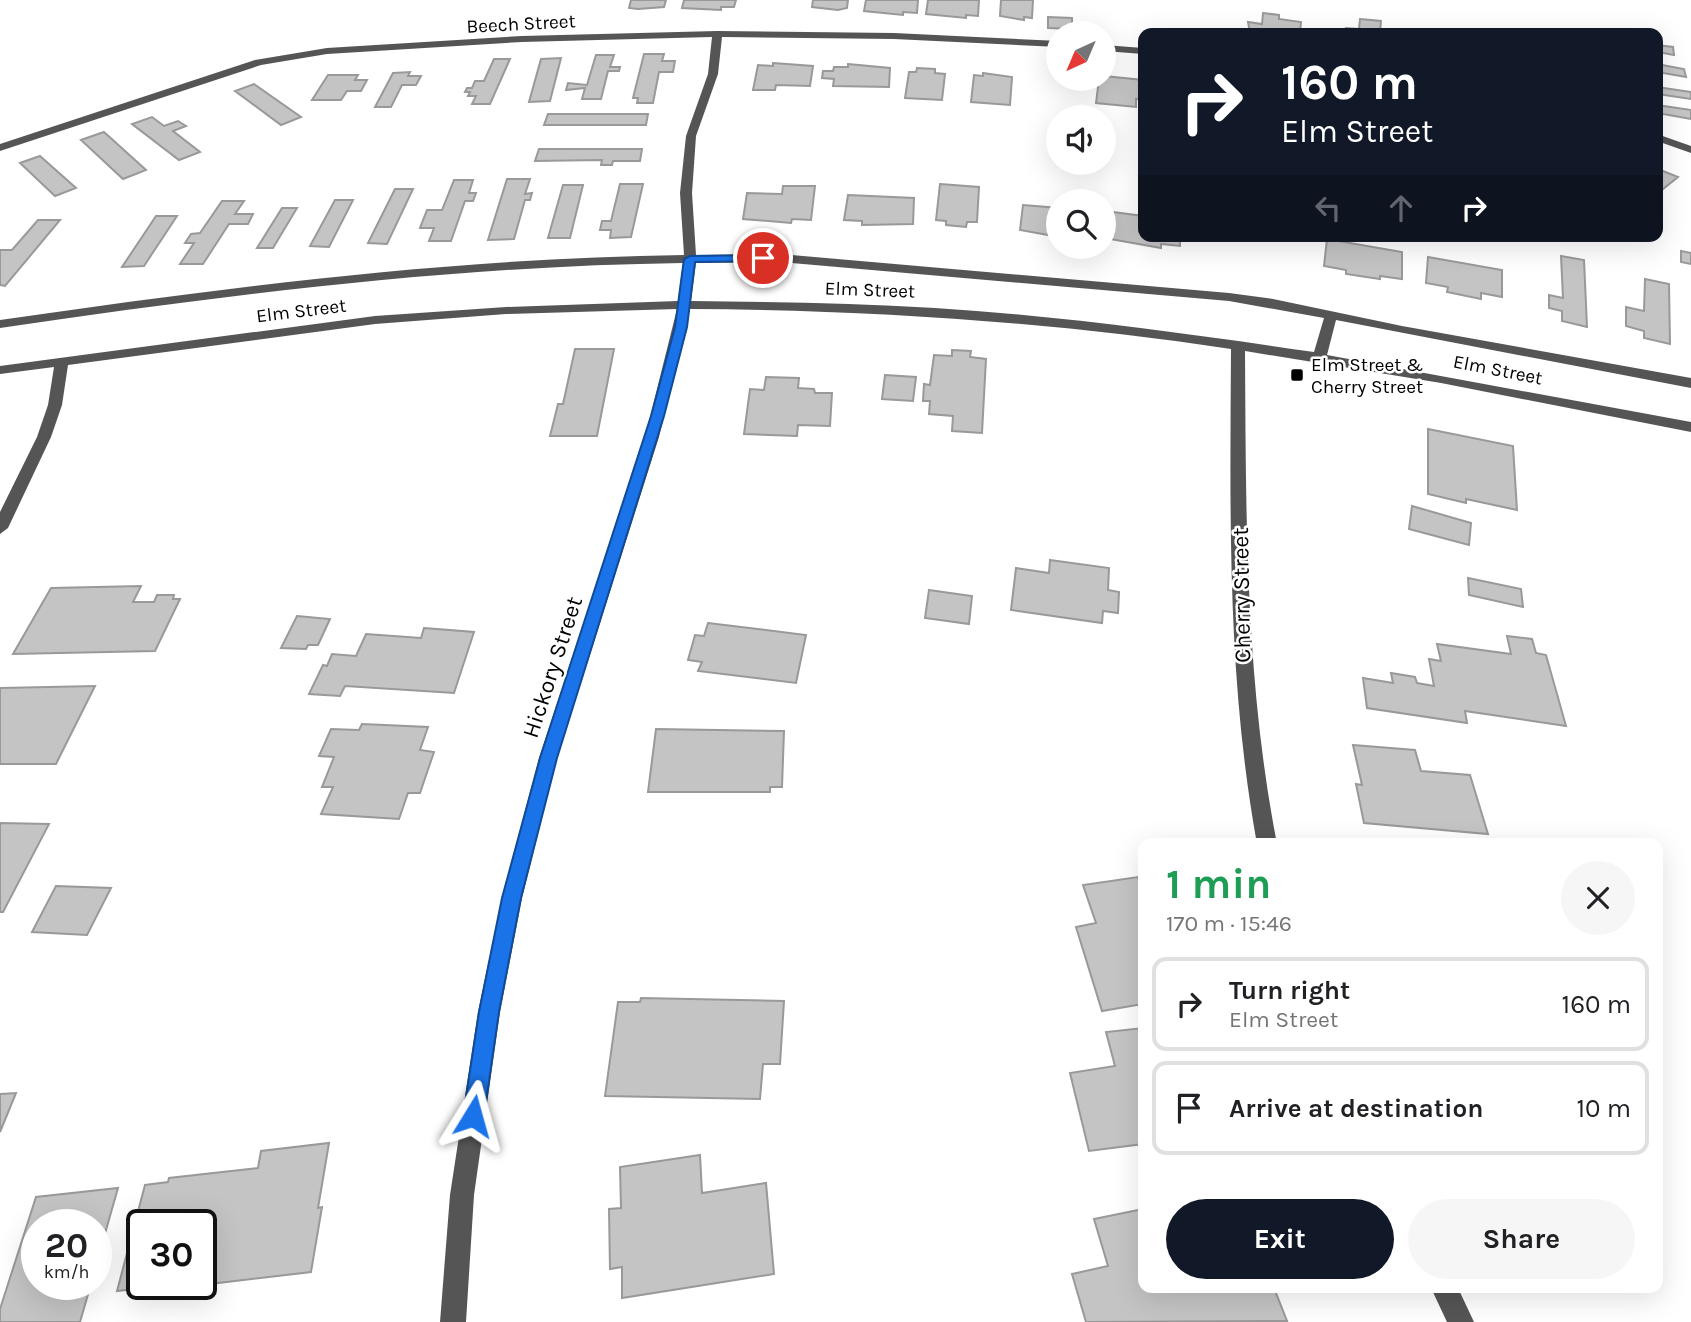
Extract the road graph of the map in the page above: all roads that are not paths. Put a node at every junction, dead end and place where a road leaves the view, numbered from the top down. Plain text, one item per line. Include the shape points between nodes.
1 (717, 34) junction
2 (1046, 43) edge
3 (1116, 49) edge
4 (1138, 51) edge
5 (1663, 139) edge
6 (0, 148) edge
7 (1691, 150) edge
8 (690, 259) junction
9 (684, 304) junction
10 (1331, 315) junction
11 (0, 324) edge
12 (1238, 345) junction
13 (1320, 357) junction
14 (62, 361) junction
15 (0, 370) edge
16 (1691, 383) edge
17 (1691, 427) edge
18 (0, 528) edge
19 (1266, 838) edge
20 (1446, 1293) edge
21 (453, 1322) edge
22 (1461, 1322) edge

1 - 2 street, Beech Street
1 - 6 street, Beech Street via 522,39 293,55 226,72
1 - 8 street, Hickory Street via 712,74 691,136 686,192
3 - 4 street
5 - 7 street
8 - 9 street, Hickory Street
8 - 10 street, Elm Street via 818,261 1229,297
8 - 11 street, Elm Street via 327,280
9 - 12 street, Elm Street via 926,311 1079,324
9 - 14 street, Elm Street via 385,320
9 - 21 street, Hickory Street via 655,427 548,758 512,898 461,1195
10 - 13 street
10 - 16 street, Elm Street
12 - 13 street, Elm Street
12 - 19 street, Cherry Street via 1240,646
13 - 17 street, Elm Street
14 - 15 street, Elm Street
14 - 18 street via 44,437
20 - 22 street

